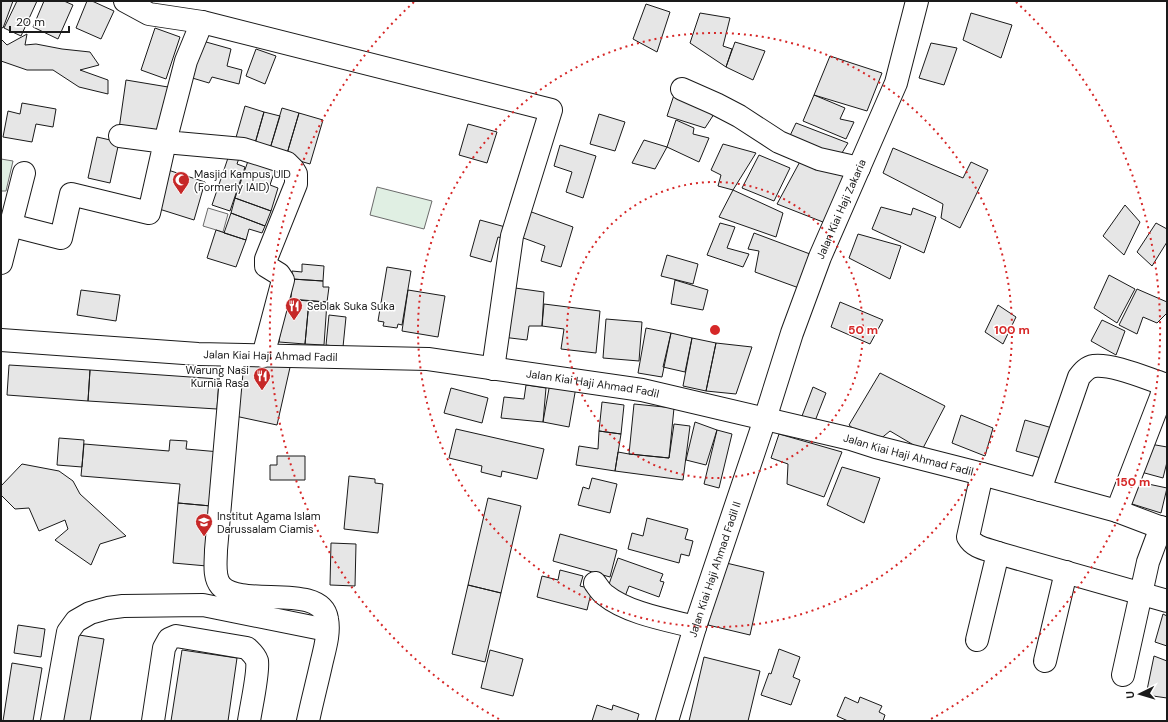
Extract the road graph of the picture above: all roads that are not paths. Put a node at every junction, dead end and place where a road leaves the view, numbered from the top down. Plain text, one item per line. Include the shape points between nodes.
1 (125, 1) edge
2 (917, 1) edge
3 (202, 22) junction
4 (682, 89) dead end
5 (120, 136) dead end
6 (165, 142) junction
7 (859, 168) junction
8 (24, 173) dead end
9 (10, 226) junction
10 (1, 263) edge
11 (1, 340) edge
12 (232, 355) junction
13 (263, 356) junction
14 (493, 369) junction
15 (1166, 379) edge
16 (765, 419) junction
17 (982, 474) junction
18 (1040, 490) junction
19 (1117, 511) junction
20 (1164, 528) edge
21 (998, 553) junction
22 (1066, 572) junction
23 (595, 583) dead end
24 (1141, 593) junction
25 (1167, 601) edge
26 (695, 627) junction
27 (327, 630) junction
28 (977, 640) dead end
29 (1045, 661) dead end
30 (1123, 675) dead end
31 (52, 721) edge
32 (154, 721) edge
33 (249, 721) edge
34 (308, 721) edge
35 (667, 721) edge

1 - 3 street via 149,14
2 - 7 street, Jalan Kiai Haji Zakaria via 896,82
3 - 6 street via 186,61
3 - 14 street via 551,110 512,236
4 - 7 street via 738,116 779,142 819,159
5 - 6 street
6 - 9 street via 149,213 71,194 61,238
6 - 13 street via 243,149 287,163 296,174 296,184 266,259 266,266 279,274 283,280
7 - 16 street, Jalan Kiai Haji Zakaria via 820,257 792,333
8 - 9 street
9 - 10 street
11 - 12 street, Jalan Kiai Haji Ahmad Fadil
12 - 13 street, Jalan Kiai Haji Ahmad Fadil
12 - 27 street via 216,550 217,578 221,586 233,594 305,600 318,604 324,609 328,620
13 - 14 street, Jalan Kiai Haji Ahmad Fadil via 428,359
14 - 16 street, Jalan Kiai Haji Ahmad Fadil via 638,389
15 - 18 street via 1111,367 1093,366 1084,371 1079,377
15 - 19 street
16 - 17 street, Jalan Kiai Haji Ahmad Fadil
16 - 26 street, Jalan Kiai Haji Ahmad Fadil II
17 - 18 street, Jalan Kiai Haji Ahmad Fadil
17 - 21 street via 968,537 975,546
18 - 19 street, Jalan Kiai Haji Ahmad Fadil
19 - 20 street, Jalan Kiai Haji Ahmad Fadil
20 - 24 street via 1148,562
21 - 22 street
21 - 28 street
22 - 24 street
22 - 29 street
23 - 26 street via 605,595 625,607
24 - 25 street
24 - 30 street
26 - 35 street, Jalan Kiai Haji Ahmad Fadil II
27 - 31 street via 203,605 123,606 90,613 76,621 68,632
27 - 34 street
32 - 33 street via 164,648 169,639 176,636 247,648 253,653 257,660 257,671

